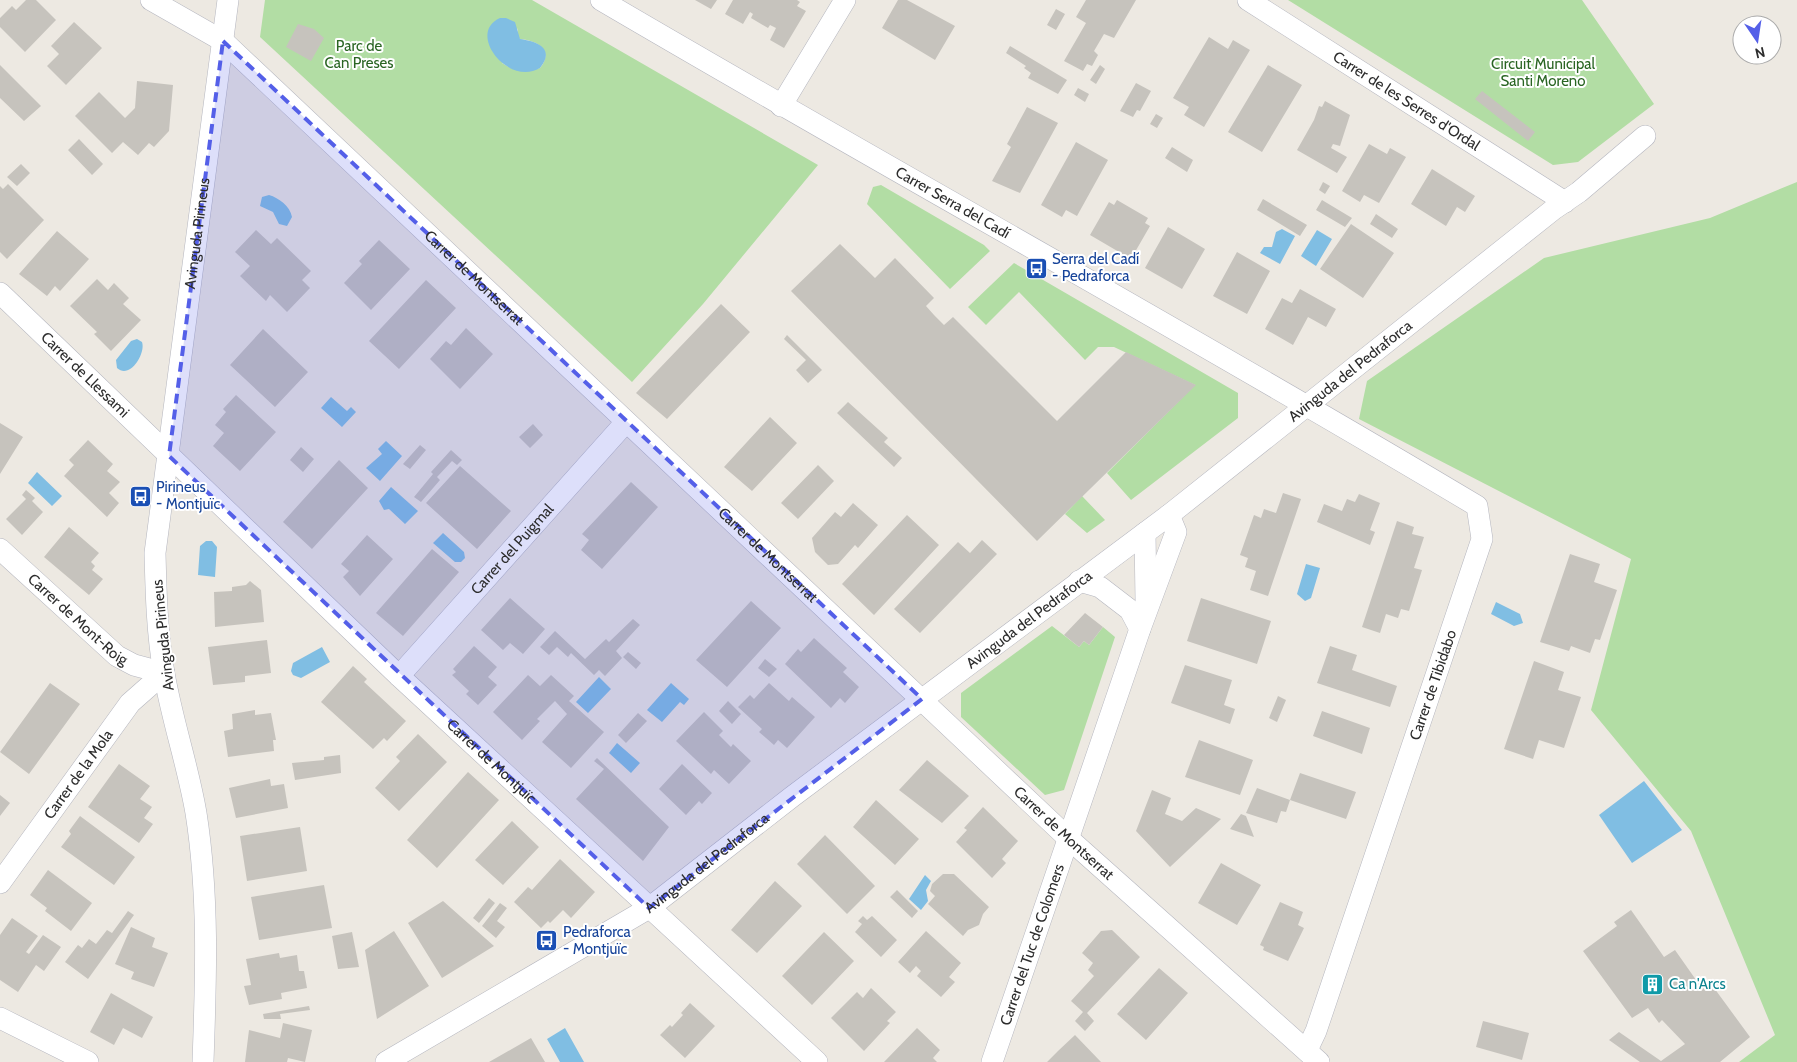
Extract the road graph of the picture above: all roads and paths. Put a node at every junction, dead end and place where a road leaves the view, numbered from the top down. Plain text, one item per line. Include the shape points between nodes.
1 (151, 0) edge
2 (228, 0) edge
3 (601, 0) edge
4 (845, 0) edge
5 (1248, 0) edge
6 (223, 42) junction
7 (781, 106) junction
8 (1645, 136) dead end
9 (1565, 202) junction
10 (0, 293) edge
11 (1307, 404) junction
12 (626, 422) junction
13 (169, 456) junction
14 (1168, 515) junction
15 (1145, 533) junction
16 (0, 549) edge
17 (1079, 581) junction
18 (1143, 622) junction
19 (164, 673) junction
20 (399, 676) junction
21 (922, 699) junction
22 (1068, 838) junction
23 (0, 883) edge
24 (649, 908) junction
25 (0, 1018) edge
26 (1313, 1056) edge
27 (396, 1060) edge
28 (88, 1062) edge
29 (202, 1062) edge
30 (817, 1062) edge
31 (992, 1062) edge

1 - 6 street, Carrer de Montserrat
2 - 6 street, Avinguda Pirineus
3 - 7 street, Carrer Serra del Cadí
4 - 7 street
5 - 9 street, Carrer de les Serres d'Ordal
6 - 12 street, Carrer de Montserrat
6 - 13 street, Avinguda Pirineus
7 - 11 street, Carrer Serra del Cadí
8 - 9 street, Avinguda del Pedraforca
9 - 11 street, Avinguda del Pedraforca
10 - 13 street, Carrer de Llessami
11 - 14 street, Avinguda del Pedraforca
11 - 26 street, Carrer de Tibidabo via 1477,506 1482,539 1316,1030
12 - 20 street, Carrer del Puigmal
12 - 21 street, Carrer de Montserrat
13 - 19 street, Avinguda Pirineus via 155,553 156,605
13 - 20 street, Carrer de Montjuïc
14 - 15 street, Avinguda del Pedraforca
14 - 18 street, Carrer del Tuc de Colomers via 1176,532
15 - 17 street, Avinguda del Pedraforca
15 - 18 street, Carrer del Tuc de Colomers
16 - 19 street, Carrer de Mont-Roig via 117,656 134,665
17 - 18 street via 1100,587
17 - 21 street, Avinguda del Pedraforca
18 - 22 street, Carrer del Tuc de Colomers
19 - 23 street, Carrer de la Mola via 130,703
19 - 29 street, Avinguda Pirineus via 196,812 203,868 206,936
20 - 24 street, Carrer de Montjuïc
21 - 22 street, Carrer de Montserrat
21 - 24 street, Avinguda del Pedraforca
22 - 26 street, Carrer de Montserrat
22 - 31 street, Carrer del Tuc de Colomers
24 - 27 street, Avinguda del Pedraforca
24 - 30 street, Carrer de Montjuïc
25 - 28 street

